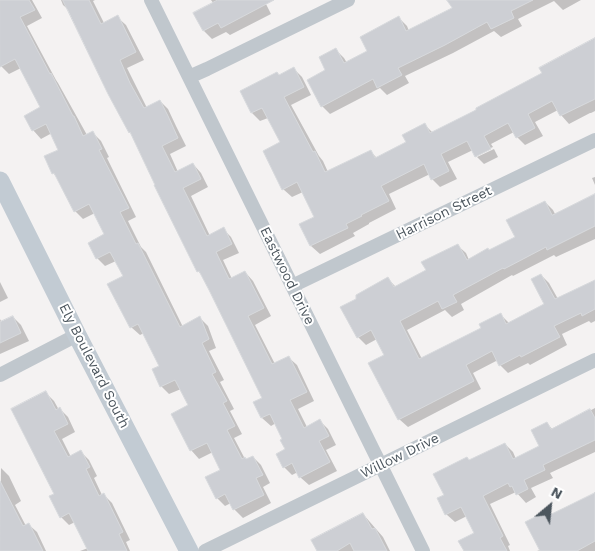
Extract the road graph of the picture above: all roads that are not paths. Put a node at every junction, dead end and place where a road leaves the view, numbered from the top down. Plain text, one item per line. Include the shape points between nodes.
1 (151, 0) edge
2 (348, 0) edge
3 (189, 77) junction
4 (595, 140) edge
5 (0, 181) edge
6 (292, 286) junction
7 (77, 335) junction
8 (595, 360) edge
9 (0, 375) edge
10 (381, 465) junction
11 (189, 551) edge
12 (206, 551) edge
13 (423, 551) edge

1 - 3 street, Eastwood Drive
2 - 3 street
3 - 6 street, Eastwood Drive
4 - 6 street, Harrison Street
5 - 7 main road, Ely Boulevard South
6 - 10 street, Eastwood Drive
7 - 9 street
7 - 11 main road, Ely Boulevard South
8 - 10 street, Willow Drive
10 - 12 street, Willow Drive
10 - 13 street, Eastwood Drive

